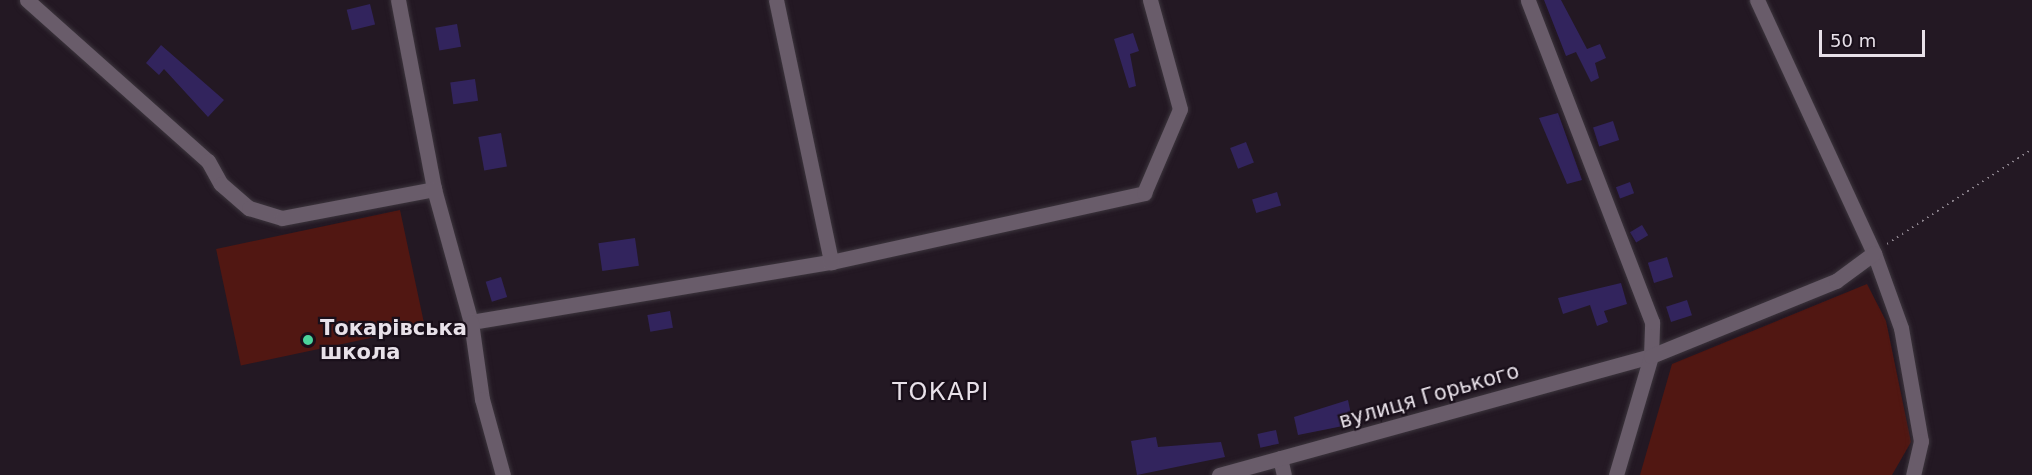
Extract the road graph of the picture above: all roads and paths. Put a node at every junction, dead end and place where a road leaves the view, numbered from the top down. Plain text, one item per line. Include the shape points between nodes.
1 (27, 0) edge
2 (398, 0) edge
3 (776, 0) edge
4 (1150, 0) edge
5 (1528, 0) edge
6 (1757, 0) edge
7 (2032, 149) edge
8 (434, 189) junction
9 (1874, 253) junction
10 (831, 262) junction
11 (471, 322) junction
12 (1651, 356) junction
13 (1280, 458) junction
14 (503, 475) edge
15 (1219, 475) edge
16 (1284, 475) edge
17 (1616, 475) edge
18 (1913, 475) edge

1 - 8 street via 208,162 221,184 249,208 282,218
2 - 8 street
3 - 10 street
4 - 10 street via 1180,109 1144,193
5 - 12 street via 1652,322
6 - 9 street
7 - 9 path
8 - 11 street
9 - 12 street, вулиця Горького via 1836,280
9 - 18 street via 1901,328 1913,387 1921,441
10 - 11 street
11 - 14 street via 482,399
12 - 13 street, вулиця Горького
12 - 17 street
13 - 15 street, вулиця Горького
13 - 16 street

